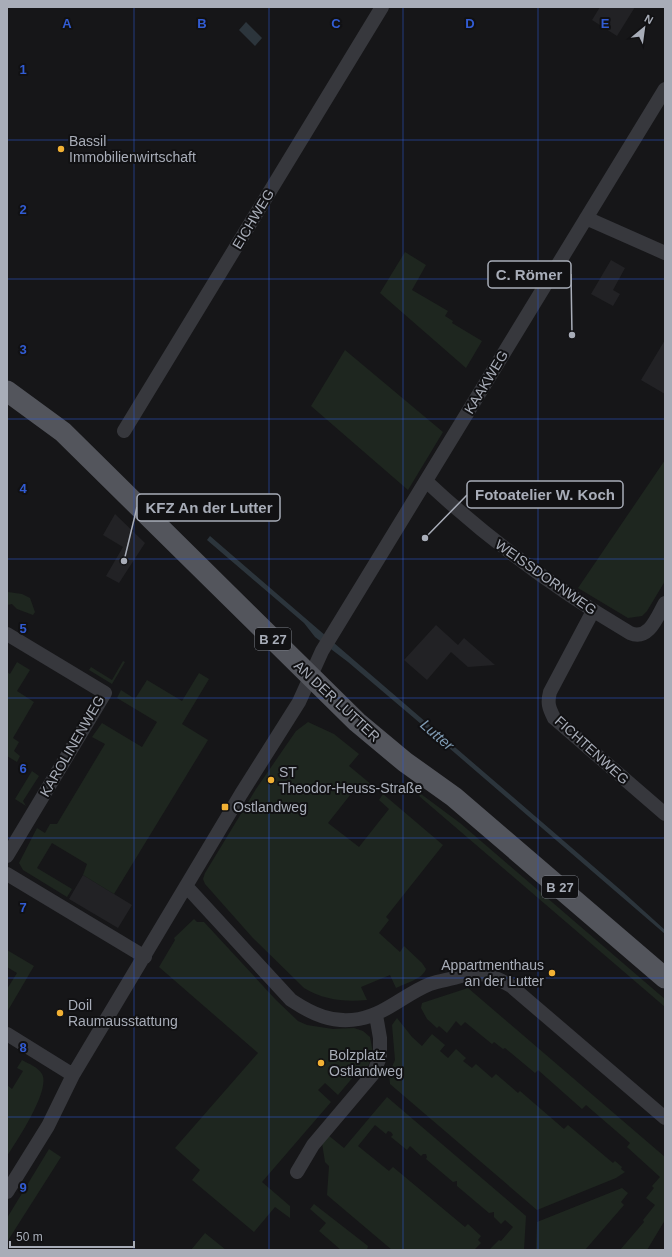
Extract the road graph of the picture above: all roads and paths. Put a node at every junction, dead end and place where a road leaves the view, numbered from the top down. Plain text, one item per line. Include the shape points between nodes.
1 (382, 7) edge
2 (665, 89) edge
3 (586, 218) junction
4 (665, 253) edge
5 (7, 391) edge
6 (124, 431) dead end
7 (426, 481) junction
8 (665, 603) edge
9 (593, 611) junction
10 (7, 634) edge
11 (310, 676) junction
12 (665, 814) edge
13 (7, 856) edge
14 (7, 874) edge
15 (186, 886) junction
16 (145, 957) junction
17 (665, 978) edge
18 (376, 1015) junction
19 (7, 1034) edge
20 (74, 1075) junction
21 (665, 1118) edge
22 (297, 1172) dead end
23 (7, 1192) edge

1 - 6 street, EICHWEG
2 - 3 street, KAAKWEG
3 - 4 street
3 - 7 street, KAAKWEG
5 - 11 main road, AN DER LUTTER / B 27 via 63,432
7 - 9 street, WEISSDORNWEG via 527,567
7 - 11 street, KAAKWEG via 322,651
8 - 9 street, WEISSDORNWEG via 648,631 636,636
9 - 12 street, FICHTENWEG via 550,692 550,710 554,718
10 - 13 street, KAROLINENWEG via 105,693
11 - 15 street, KAAKWEG via 299,702 240,794
11 - 17 main road, AN DER LUTTER / B 27 via 357,722 405,762 454,797
14 - 16 street
15 - 16 street, KAAKWEG
15 - 18 street via 290,1000 311,1014 329,1019 358,1020
16 - 20 street, KAAKWEG
18 - 21 street via 429,984 470,973 492,976 512,986
18 - 22 street via 380,1057 374,1074 313,1145
19 - 20 street
20 - 23 street, KAAKWEG via 48,1126

